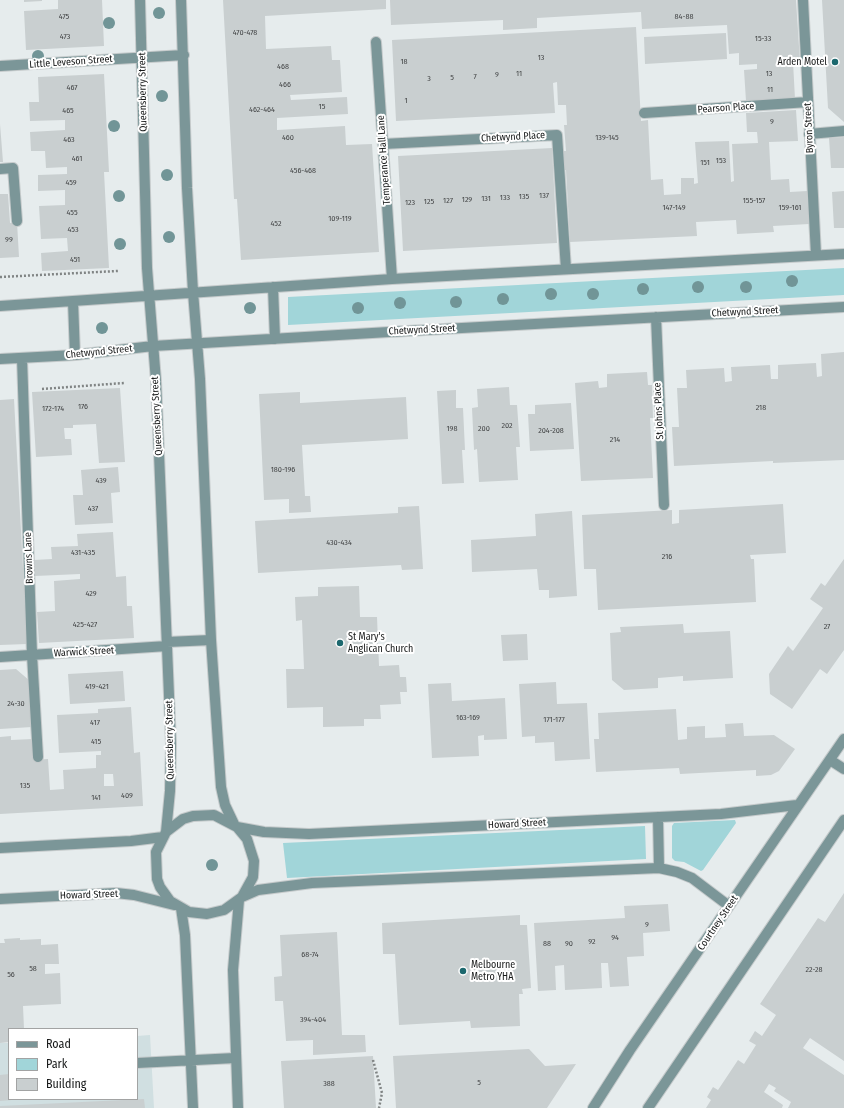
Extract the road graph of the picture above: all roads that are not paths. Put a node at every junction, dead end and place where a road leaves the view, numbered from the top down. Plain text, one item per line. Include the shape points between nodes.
1 (140, 0) edge
2 (181, 0) edge
3 (803, 0) edge
4 (376, 42) dead end
5 (184, 55) junction
6 (143, 57) junction
7 (0, 66) edge
8 (808, 102) junction
9 (644, 113) dead end
10 (844, 131) edge
11 (809, 134) junction
12 (383, 144) junction
13 (0, 169) edge
14 (17, 221) dead end
15 (844, 254) edge
16 (816, 255) junction
17 (566, 269) junction
18 (392, 278) junction
19 (273, 287) junction
20 (192, 292) junction
21 (149, 295) junction
22 (73, 301) junction
23 (0, 306) edge
24 (844, 307) edge
25 (656, 317) junction
26 (275, 339) junction
27 (197, 344) junction
28 (153, 346) junction
29 (75, 355) junction
30 (22, 358) junction
31 (0, 359) edge
32 (664, 505) dead end
33 (211, 640) junction
34 (167, 644) junction
35 (32, 655) junction
36 (0, 657) edge
37 (844, 740) edge
38 (38, 757) dead end
39 (830, 760) junction
40 (844, 769) edge
41 (798, 805) junction
42 (658, 817) junction
43 (844, 820) edge
44 (235, 825) junction
45 (165, 834) junction
46 (0, 848) edge
47 (659, 868) junction
48 (0, 899) edge
49 (240, 899) junction
50 (730, 906) junction
51 (179, 907) junction
52 (235, 1058) junction
53 (191, 1059) junction
54 (138, 1063) edge
55 (194, 1108) edge
56 (238, 1108) edge
57 (593, 1108) edge
58 (648, 1108) edge

1 - 6 street, Queensberry Street
2 - 5 street
3 - 8 street, Byron Street
4 - 12 street, Temperance Hall Lane
5 - 6 street, Little Leveson Street
5 - 20 street
6 - 7 street, Little Leveson Street
6 - 21 street, Queensberry Street
8 - 9 street, Pearson Place
8 - 11 street, Byron Street
10 - 11 street
11 - 16 street, Byron Street
12 - 17 street, Chetwynd Place via 557,135
12 - 18 street, Temperance Hall Lane
13 - 14 street via 12,168
15 - 16 street
16 - 17 street
17 - 18 street
18 - 19 street
19 - 20 street
19 - 26 street
20 - 21 street
20 - 27 street
21 - 22 street
21 - 28 street, Queensberry Street
22 - 23 street
22 - 29 street
24 - 25 street, Chetwynd Street
25 - 26 street, Chetwynd Street
25 - 32 street, St Johns Place
26 - 27 street, Chetwynd Street
27 - 28 street, Chetwynd Street
27 - 33 street
28 - 29 street, Chetwynd Street
28 - 34 street, Queensberry Street
29 - 30 street, Chetwynd Street
30 - 31 street, Chetwynd Street
30 - 35 street, Browns Lane
33 - 34 street, Warwick Street
33 - 44 street via 221,787 225,805
34 - 35 street, Warwick Street
34 - 45 street, Queensberry Street via 171,761
35 - 36 street, Warwick Street
35 - 38 street, Browns Lane
37 - 39 street, Courtney Street
39 - 40 street
39 - 41 street, Courtney Street
41 - 42 street, Howard Street via 722,814
41 - 50 street, Courtney Street
42 - 44 street, Howard Street via 309,834 275,833
42 - 47 street
43 - 58 street
44 - 45 street via 214,815 204,814 183,819
44 - 49 street via 247,839 254,861 253,877
45 - 46 street via 131,841
45 - 51 street via 156,852 157,878 164,894
47 - 49 street via 312,884 258,890
47 - 50 street via 692,878
48 - 51 street, Howard Street via 124,893
49 - 51 street via 224,910 212,914 198,914
49 - 52 street via 233,970
50 - 57 street, Courtney Street
51 - 53 street via 185,936
52 - 53 street
52 - 56 street
53 - 54 street
53 - 55 street

